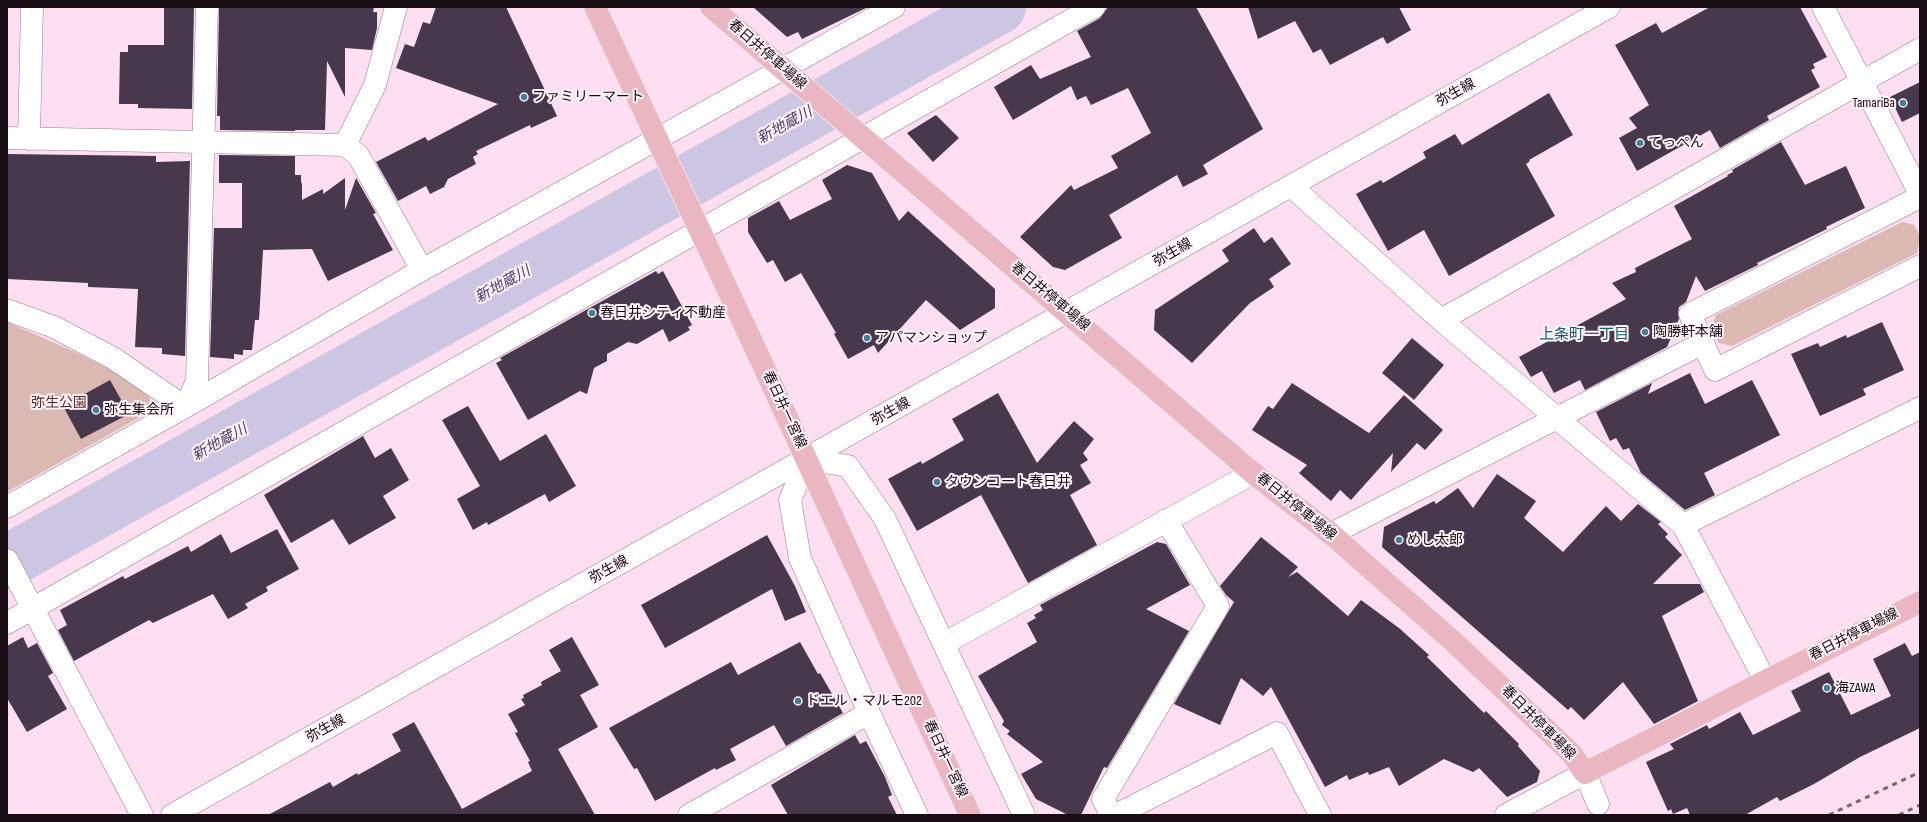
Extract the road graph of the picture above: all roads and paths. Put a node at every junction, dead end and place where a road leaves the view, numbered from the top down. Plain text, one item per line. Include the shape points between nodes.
1 (32, 7) edge
2 (206, 7) edge
3 (396, 7) edge
4 (595, 7) edge
5 (711, 7) edge
6 (894, 7) edge
7 (1094, 7) edge
8 (1610, 7) edge
9 (1823, 7) edge
10 (1920, 49) edge
11 (789, 74) junction
12 (1860, 82) junction
13 (857, 132) junction
14 (7, 138) edge
15 (29, 138) junction
16 (204, 142) junction
17 (344, 145) junction
18 (661, 145) junction
19 (1291, 186) junction
20 (1920, 194) edge
21 (1920, 197) edge
22 (695, 221) junction
23 (1920, 266) edge
24 (422, 270) junction
25 (7, 310) edge
26 (1067, 312) junction
27 (1441, 320) junction
28 (1703, 343) junction
29 (185, 407) junction
30 (1920, 408) edge
31 (1555, 418) junction
32 (807, 459) junction
33 (1252, 473) junction
34 (7, 507) edge
35 (1166, 520) junction
36 (1683, 525) junction
37 (1331, 534) junction
38 (7, 560) edge
39 (1920, 602) edge
40 (34, 608) junction
41 (7, 623) edge
42 (945, 643) junction
43 (1765, 680) junction
44 (869, 713) junction
45 (1585, 773) junction
46 (1598, 804) dead end
47 (142, 815) edge
48 (172, 815) edge
49 (689, 815) edge
50 (917, 815) edge
51 (970, 815) edge
52 (1024, 815) edge
53 (1111, 815) edge
54 (1116, 815) edge
55 (1320, 815) edge
56 (1506, 815) edge

1 - 15 street
2 - 16 street
3 - 17 street via 375,85
4 - 18 main road, 春日井一宮線
5 - 11 main road, 春日井停車場線
6 - 11 street
7 - 13 street
8 - 19 street, 弥生線
9 - 12 street
10 - 12 street
11 - 13 main road, 春日井停車場線
11 - 18 street
12 - 20 street
12 - 27 street
13 - 22 street
13 - 26 main road, 春日井停車場線
14 - 15 street
15 - 16 street
16 - 17 street
16 - 29 street via 197,381
17 - 24 street via 358,155
18 - 22 main road, 春日井一宮線
18 - 24 street
19 - 26 street, 弥生線
19 - 27 street
21 - 28 street via 1690,314
22 - 32 main road, 春日井一宮線
22 - 40 street
23 - 28 street via 1715,370
24 - 29 street
25 - 29 street via 54,327 113,358
26 - 32 street, 弥生線
26 - 33 main road, 春日井停車場線
27 - 31 street
28 - 31 street
29 - 34 street
30 - 36 street
31 - 36 street
31 - 37 street
32 - 42 street via 848,466 885,519
32 - 44 street via 790,500 800,558
32 - 48 street, 弥生線
32 - 51 main road, 春日井一宮線
33 - 35 street
33 - 37 main road, 春日井停車場線
35 - 42 street
35 - 53 street via 1218,606 1103,799
36 - 43 street
37 - 45 main road, 春日井停車場線 via 1456,644 1571,753
38 - 40 street
39 - 43 main road, 春日井停車場線
40 - 41 street
40 - 47 street
42 - 52 street
43 - 45 main road, 春日井停車場線
44 - 49 street
44 - 50 street
45 - 46 street
45 - 56 street
54 - 55 street via 1276,733

